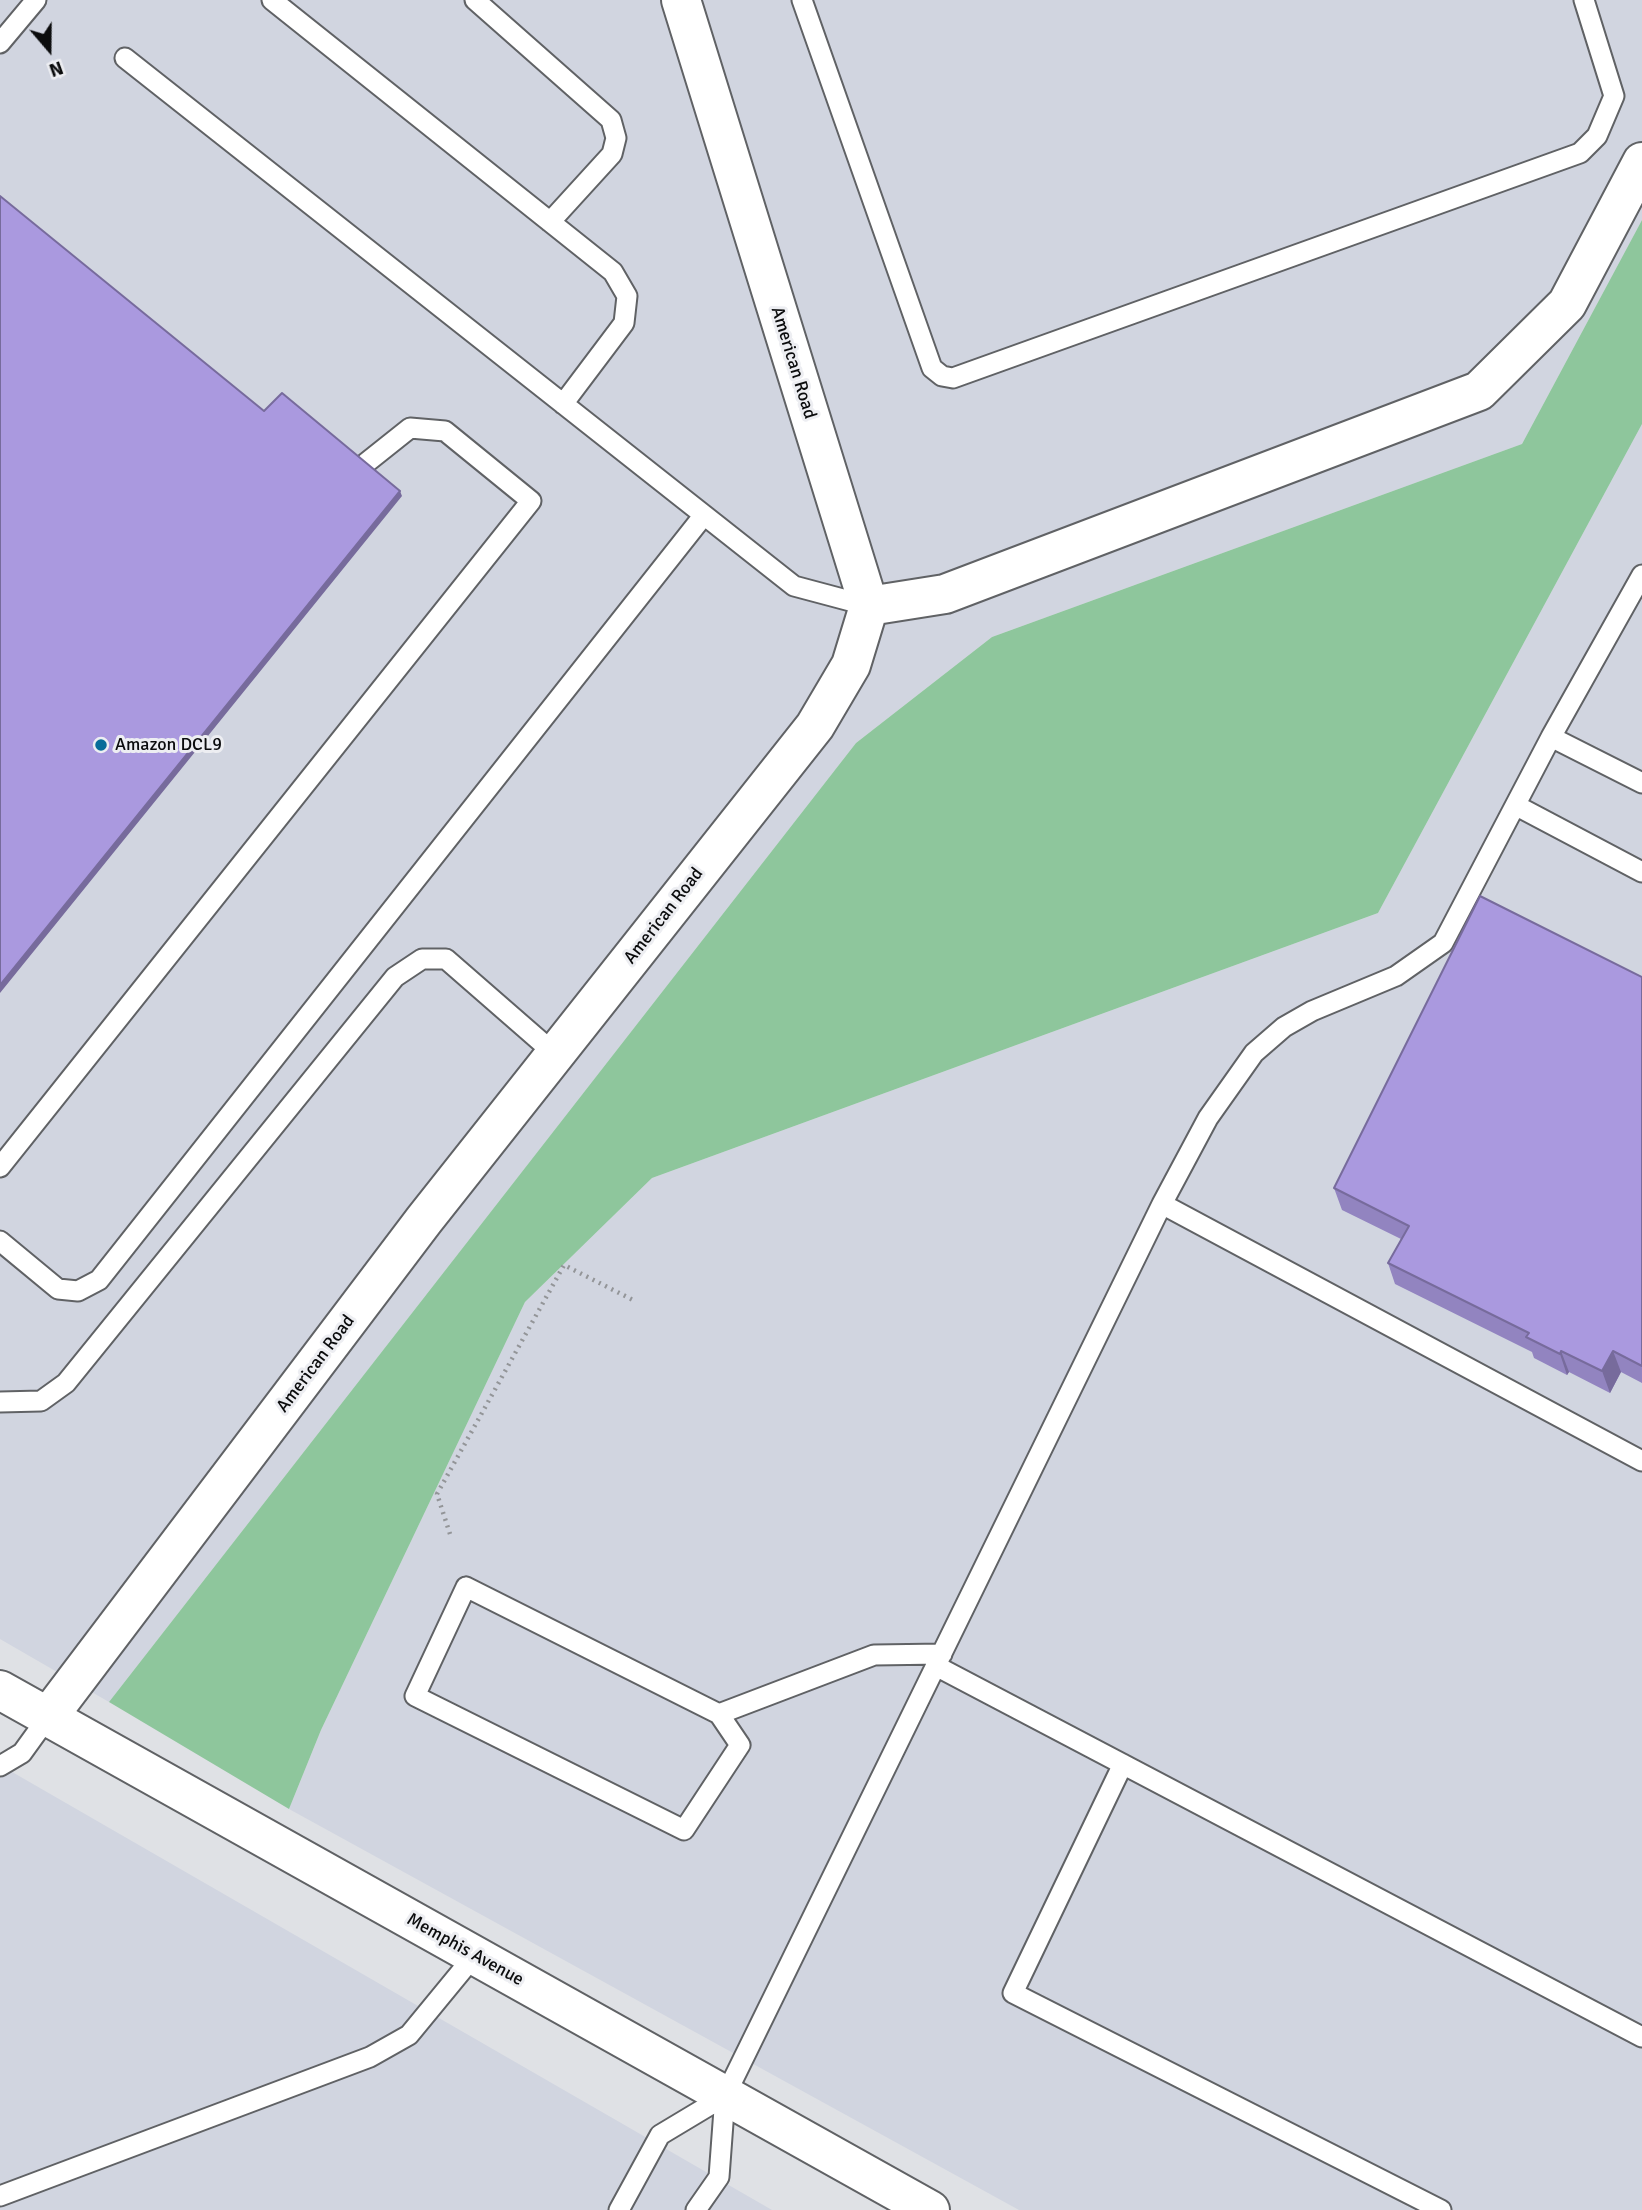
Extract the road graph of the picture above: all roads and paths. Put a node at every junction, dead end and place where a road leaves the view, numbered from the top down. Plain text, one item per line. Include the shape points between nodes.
1 (36, 0) edge
2 (272, 0) edge
3 (475, 0) edge
4 (681, 0) edge
5 (802, 0) edge
6 (1584, 0) edge
7 (0, 44) edge
8 (125, 58) dead end
9 (1642, 162) edge
10 (550, 222) junction
11 (563, 404) junction
12 (366, 463) edge
13 (704, 515) junction
14 (1642, 575) edge
15 (869, 606) junction
16 (1551, 737) junction
17 (1642, 783) edge
18 (1517, 806) junction
19 (1642, 872) edge
20 (555, 1054) junction
21 (0, 1167) edge
22 (1162, 1204) junction
23 (0, 1241) edge
24 (632, 1300) dead end
25 (0, 1402) edge
26 (1642, 1461) edge
27 (450, 1534) dead end
28 (939, 1660) junction
29 (0, 1690) edge
30 (719, 1714) junction
31 (48, 1717) junction
32 (1123, 1764) junction
33 (0, 1766) edge
34 (474, 1955) junction
35 (1642, 2037) edge
36 (725, 2096) junction
37 (0, 2196) edge
38 (619, 2210) edge
39 (696, 2210) edge
40 (930, 2210) edge
41 (1441, 2210) edge

1 - 7 lane
2 - 10 lane
3 - 10 lane via 611,120 616,138 612,154
4 - 15 street, American Road
5 - 6 lane via 932,368 953,378 1580,153 1597,136 1614,96
8 - 11 lane
9 - 15 street via 1566,303 1479,391 945,594
10 - 11 lane via 613,272 627,296 624,323
11 - 13 lane
12 - 21 lane via 410,428 445,431 531,501
13 - 15 lane via 794,586
13 - 23 lane via 99,1280 78,1291 58,1289
14 - 16 lane
15 - 20 street, American Road via 851,666 815,726
16 - 17 lane
16 - 18 lane
18 - 19 lane
18 - 22 lane via 1443,943 1408,970 1284,1027 1254,1053 1208,1118
20 - 25 lane via 446,959 422,959 395,977 66,1383 41,1401
20 - 31 street, American Road
22 - 26 lane
22 - 28 lane
24 - 27 path via 564,1265 437,1494
28 - 30 lane via 874,1655
28 - 32 lane
28 - 36 lane
29 - 31 street, Memphis Avenue
30 - 30 lane via 466,1587 415,1696 684,1830 740,1745
31 - 33 lane via 22,1753
31 - 34 street, Memphis Avenue
32 - 35 lane
32 - 41 lane via 1013,1993
34 - 36 street, Memphis Avenue
34 - 37 lane via 409,2035 370,2057
36 - 38 lane via 660,2135
36 - 39 lane via 719,2177
36 - 40 street, Memphis Avenue

